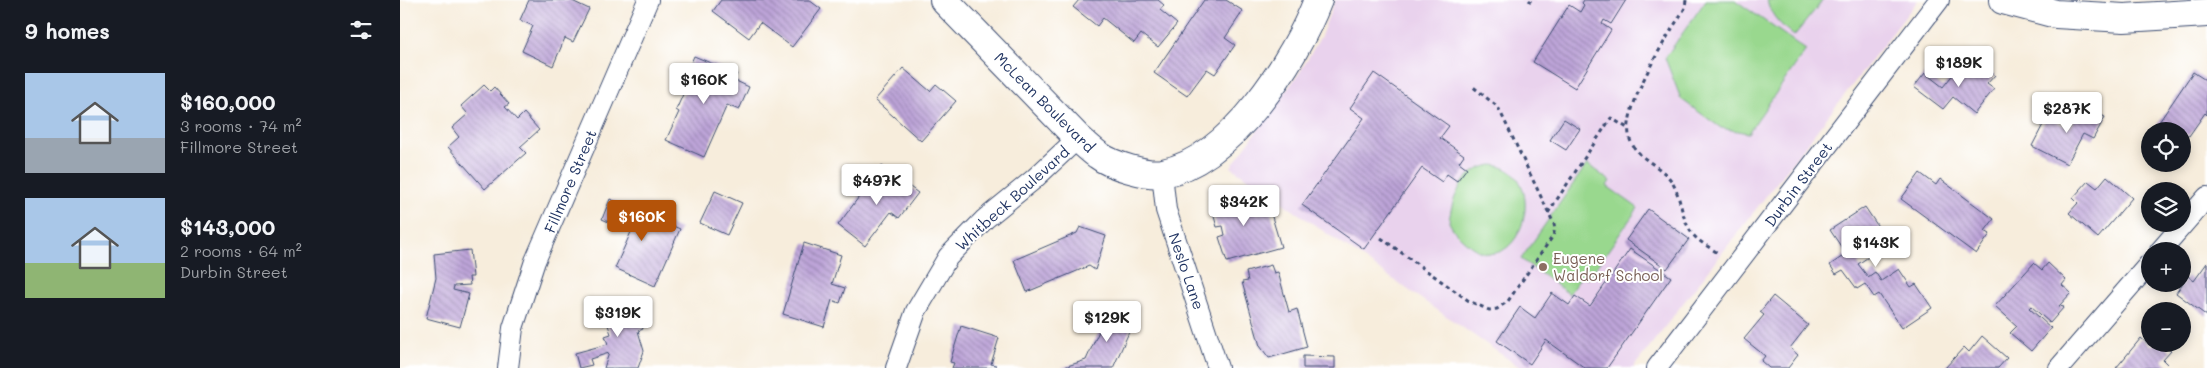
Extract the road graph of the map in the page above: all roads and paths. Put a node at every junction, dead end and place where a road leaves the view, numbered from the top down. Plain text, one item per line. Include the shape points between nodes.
1 (648, 0) edge
2 (944, 0) edge
3 (1318, 0) edge
4 (1686, 0) edge
5 (1939, 0) edge
6 (2003, 0) edge
7 (2207, 13) edge
8 (1472, 86) dead end
9 (1629, 129) junction
10 (1078, 138) junction
11 (1162, 173) junction
12 (2207, 197) edge
13 (1548, 213) junction
14 (1381, 238) dead end
15 (2168, 242) edge
16 (1736, 265) junction
17 (2141, 273) edge
18 (508, 368) edge
19 (896, 368) edge
20 (1218, 368) edge
21 (1657, 368) edge
22 (2059, 368) edge

1 - 18 street, Fillmore Street via 535,261 513,328
2 - 10 street, McLean Boulevard
3 - 11 street, McLean Boulevard via 1308,27 1258,103 1217,146 1196,160
4 - 9 path via 1685,8 1642,82
5 - 16 street, Durbin Street
6 - 7 street via 2056,14 2124,18
8 - 13 path via 1498,107
9 - 13 path via 1610,118
9 - 16 path via 1634,147 1672,182 1691,232
10 - 11 street, McLean Boulevard via 1100,157 1121,166
10 - 19 street, Whitbeck Boulevard via 985,219 948,257 916,310
11 - 20 street, Neslo Lane via 1166,210
12 - 15 street
13 - 14 path via 1554,224 1553,236 1508,300 1497,309 1489,310 1470,301
16 - 21 street, Durbin Street
17 - 22 street

